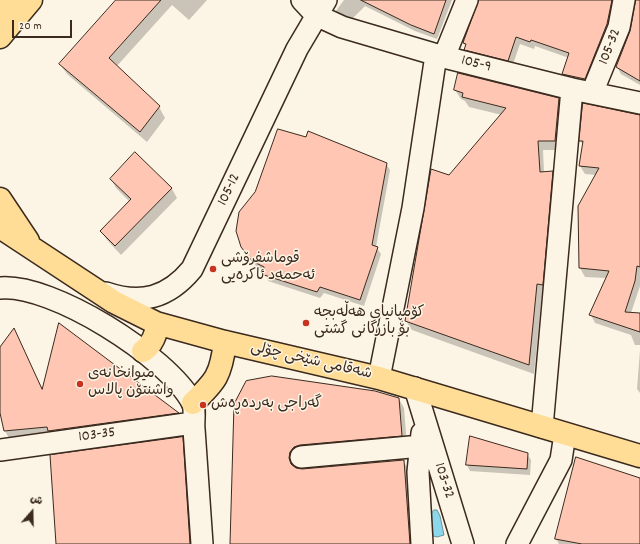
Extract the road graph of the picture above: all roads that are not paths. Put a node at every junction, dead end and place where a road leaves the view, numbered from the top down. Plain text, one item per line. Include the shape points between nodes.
1 (7, 0) edge
2 (31, 0) edge
3 (467, 0) edge
4 (624, 0) edge
5 (315, 5) edge
6 (0, 9) edge
7 (0, 37) edge
8 (440, 56) junction
9 (582, 91) junction
10 (640, 103) edge
11 (0, 200) edge
12 (0, 227) edge
13 (36, 251) junction
14 (80, 280) junction
15 (0, 288) edge
16 (156, 323) junction
17 (225, 342) junction
18 (143, 351) junction
19 (379, 378) junction
20 (415, 388) junction
21 (193, 413) junction
22 (542, 427) junction
23 (565, 434) junction
24 (426, 446) junction
25 (0, 450) edge
26 (640, 456) edge
27 (301, 457) dead end
28 (202, 544) edge
29 (422, 544) edge
30 (463, 544) edge
31 (518, 544) edge

1 - 6 main road
2 - 7 main road
3 - 8 street
4 - 9 street, 105-32 via 619,27
5 - 8 street, 105-9 via 342,27
5 - 14 street, 105-12 via 297,49 199,257 183,280 160,295 132,299 105,293
8 - 9 street, 105-9
8 - 19 street
9 - 10 street, 105-9
9 - 22 street, 105-32
11 - 13 main road
12 - 13 main road, شەقامی شێخی چۆلی
13 - 14 main road, شەقامی شێخی چۆلی
14 - 16 main road, شەقامی شێخی چۆلی via 114,302
15 - 18 street via 32,291 60,301
16 - 17 main road, شەقامی شێخی چۆلی
16 - 18 main road via 154,336
17 - 19 main road, شەقامی شێخی چۆلی
17 - 21 main road via 217,377
18 - 21 street via 173,379
19 - 20 main road, شەقامی شێخی چۆلی
20 - 22 main road, شەقامی شێخی چۆلی
20 - 24 street, 103-32 via 424,418
21 - 25 street, 103-35
21 - 28 street
22 - 23 main road, شەقامی شێخی چۆلی
23 - 26 main road, شەقامی شێخی چۆلی
23 - 31 street via 561,460
24 - 27 street
24 - 29 street, 103-32 via 418,472
24 - 30 street, 103-32

